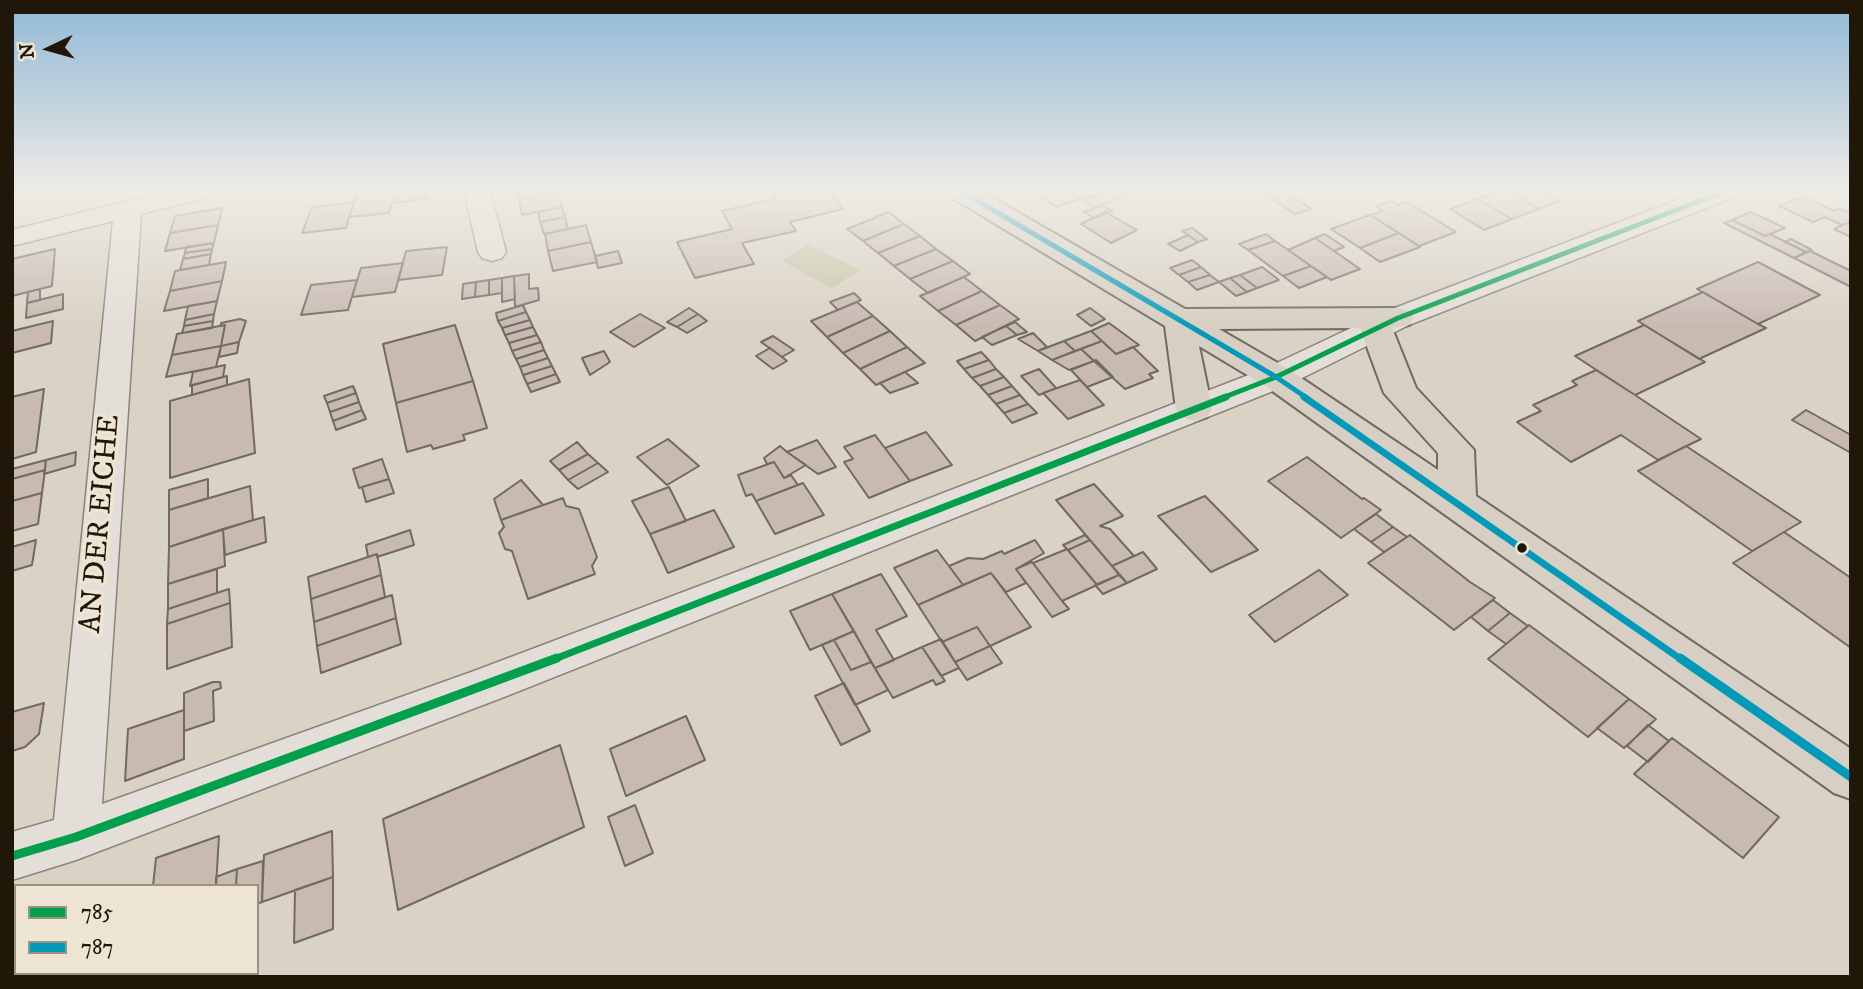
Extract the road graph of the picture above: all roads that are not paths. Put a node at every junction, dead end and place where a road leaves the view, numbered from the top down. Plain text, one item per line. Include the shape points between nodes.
1 (126, 237) edge
2 (488, 237) edge
3 (1040, 237) edge
4 (1607, 237) edge
5 (492, 252) dead end
6 (1181, 319) junction
7 (1387, 323) junction
8 (1276, 377) junction
9 (1194, 409) junction
10 (1457, 505) junction
11 (1851, 777) edge
12 (76, 837) junction
13 (12, 856) edge

1 - 12 street, AN DER EICHE
2 - 5 street
3 - 6 main road
4 - 7 street
6 - 7 main road
6 - 8 main road
6 - 9 main road
7 - 8 street
7 - 10 main road via 1401,393 1456,450
8 - 9 street
8 - 10 main road
9 - 12 street via 489,684
10 - 11 main road
12 - 13 street

